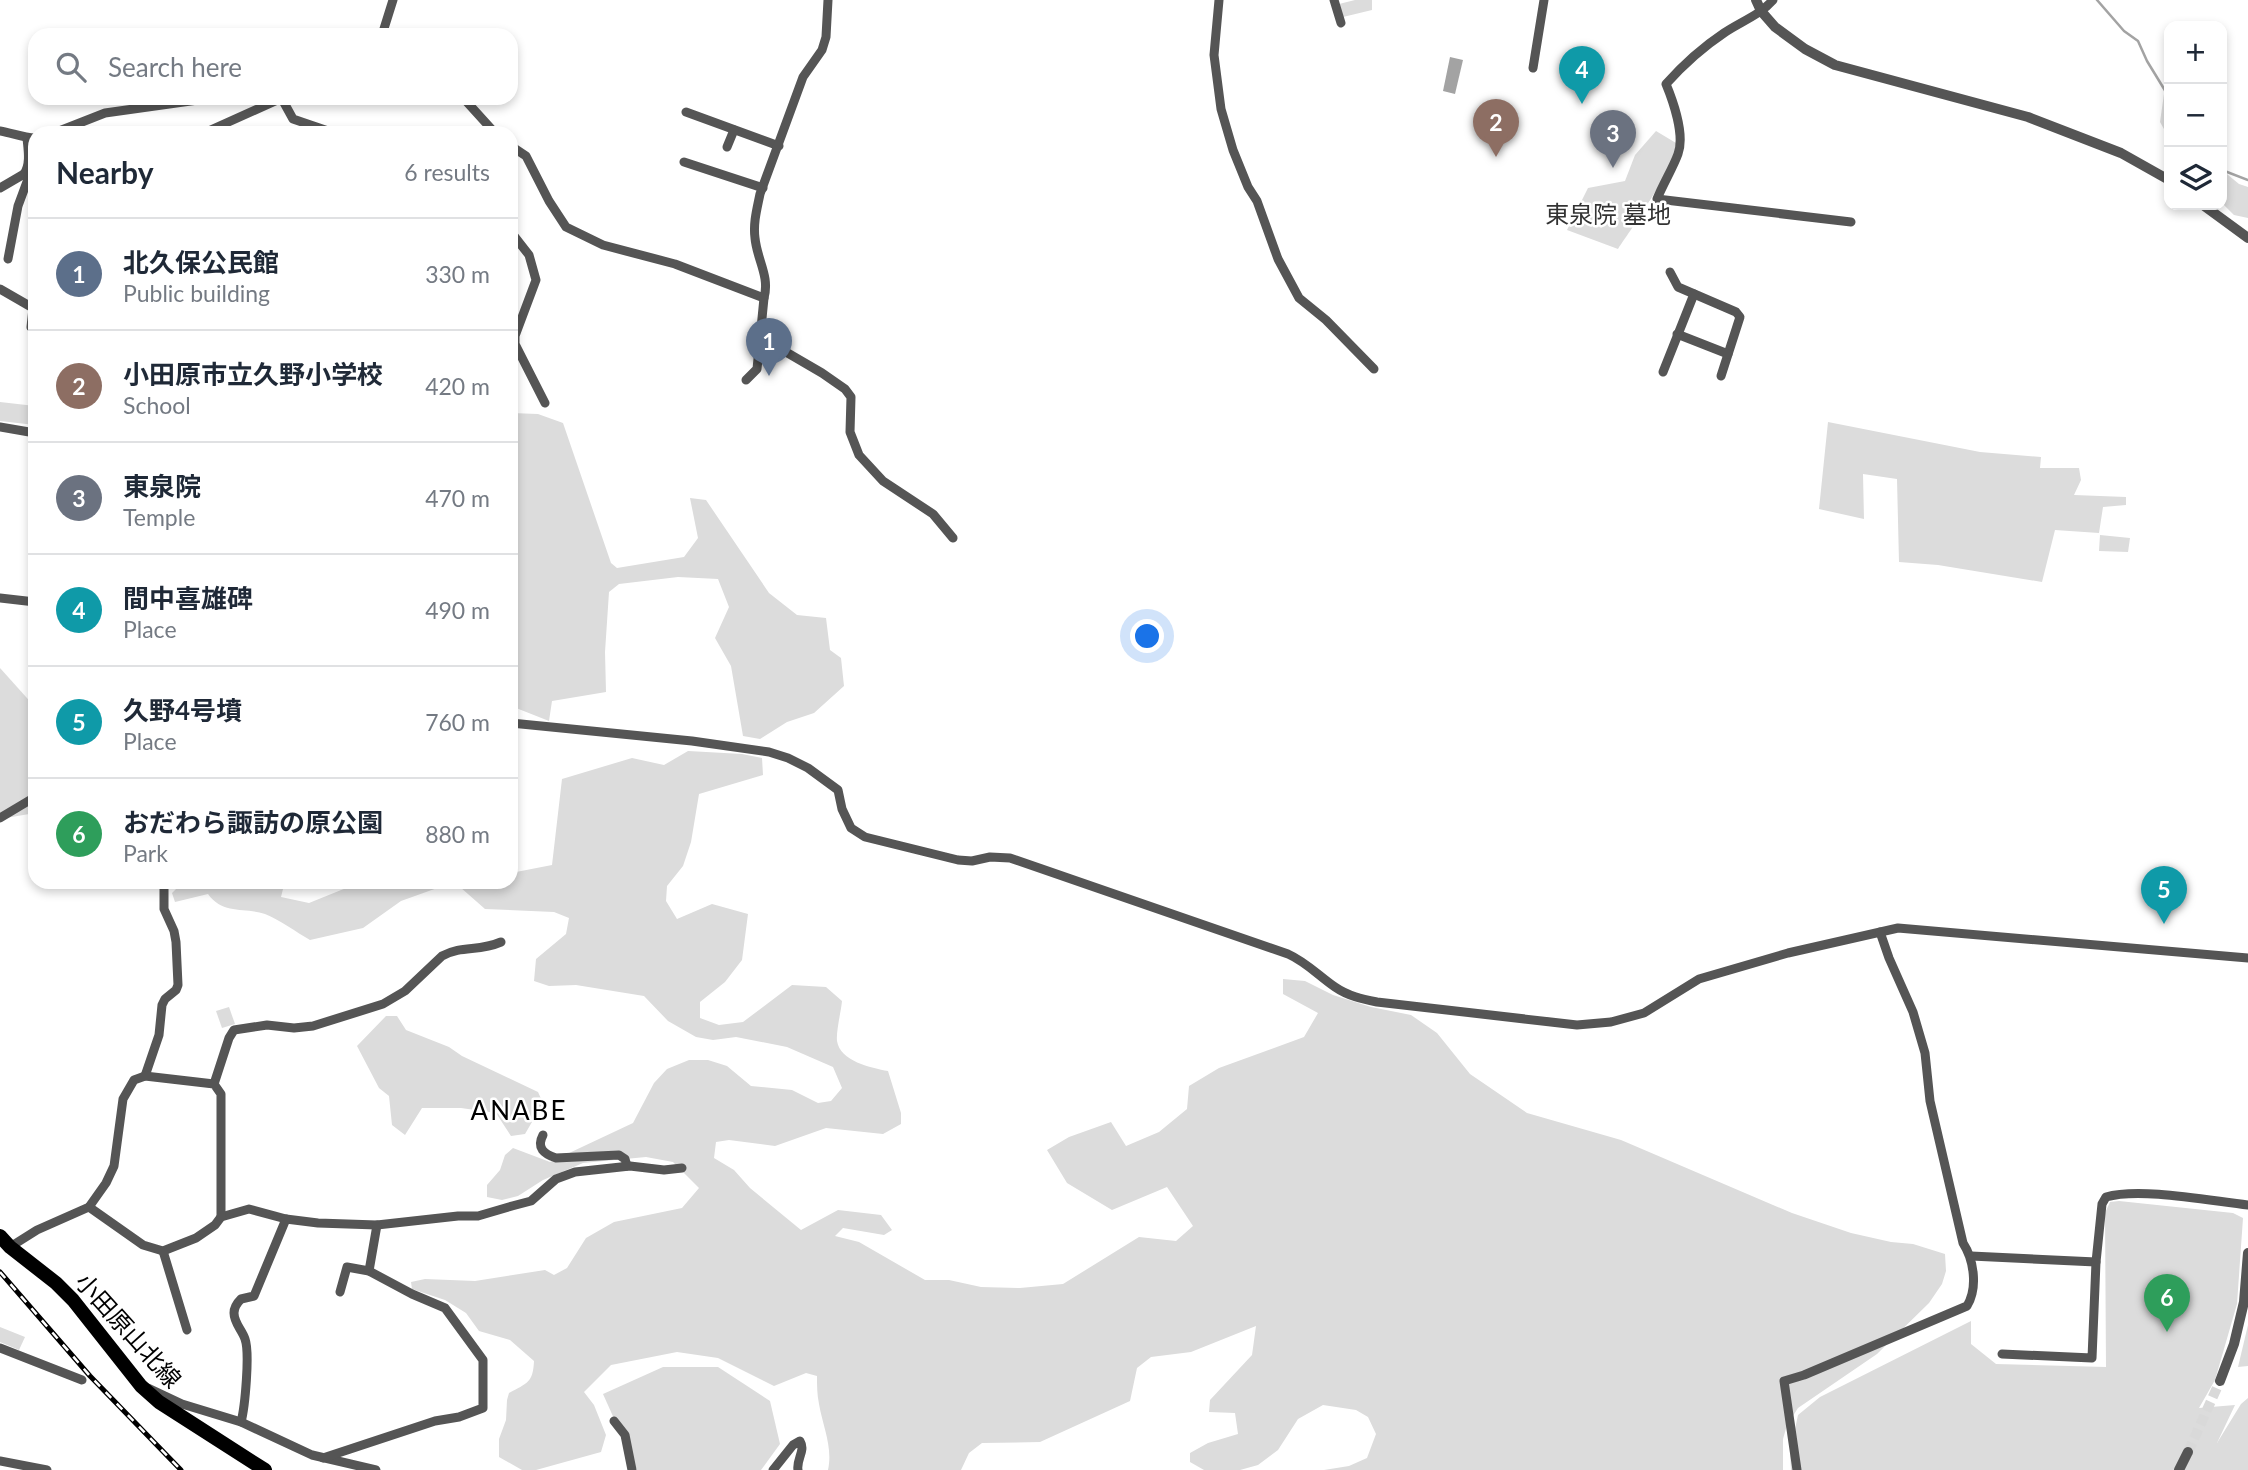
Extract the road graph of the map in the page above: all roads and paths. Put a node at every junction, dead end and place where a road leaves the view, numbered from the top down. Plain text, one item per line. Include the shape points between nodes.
1 (393, 0) edge
2 (828, 0) edge
3 (1219, 0) edge
4 (1334, 0) edge
5 (1544, 0) edge
6 (1756, 0) edge
7 (1773, 0) edge
8 (1761, 11) junction
9 (1341, 23) dead end
10 (384, 28) edge
11 (1534, 68) dead end
12 (162, 105) edge
13 (268, 105) edge
14 (285, 105) edge
15 (469, 105) edge
16 (685, 112) dead end
17 (72, 126) edge
18 (220, 126) edge
19 (314, 126) edge
20 (488, 126) edge
21 (734, 130) junction
22 (0, 131) edge
23 (28, 137) edge
24 (779, 146) junction
25 (727, 147) dead end
26 (518, 151) edge
27 (684, 162) dead end
28 (2164, 177) edge
29 (28, 179) edge
30 (28, 181) edge
31 (0, 188) edge
32 (763, 188) junction
33 (2210, 210) edge
34 (1851, 222) dead end
35 (2248, 238) edge
36 (518, 241) edge
37 (6, 247) edge
38 (8, 259) dead end
39 (1670, 272) dead end
40 (0, 289) edge
41 (1694, 295) junction
42 (764, 298) junction
43 (28, 305) edge
44 (518, 327) edge
45 (1677, 334) junction
46 (760, 337) junction
47 (518, 350) edge
48 (1728, 354) junction
49 (1374, 369) dead end
50 (1663, 372) dead end
51 (1721, 376) dead end
52 (746, 380) dead end
53 (545, 403) dead end
54 (0, 427) edge
55 (28, 432) edge
56 (953, 538) dead end
57 (0, 598) edge
58 (28, 602) edge
59 (518, 724) edge
60 (28, 801) edge
61 (0, 818) edge
62 (164, 889) edge
63 (1880, 932) junction
64 (501, 942) dead end
65 (2248, 958) edge
66 (145, 1076) junction
67 (214, 1084) junction
68 (543, 1135) dead end
69 (627, 1166) junction
70 (682, 1168) dead end
71 (2248, 1205) edge
72 (89, 1207) junction
73 (221, 1217) junction
74 (286, 1219) junction
75 (377, 1225) junction
76 (5, 1241) edge
77 (163, 1251) junction
78 (2248, 1253) edge
79 (1971, 1256) junction
80 (2096, 1262) junction
81 (369, 1271) junction
82 (340, 1292) dead end
83 (187, 1330) dead end
84 (0, 1348) edge
85 (2002, 1354) dead end
86 (82, 1380) dead end
87 (2220, 1381) tunnel mouth
88 (141, 1386) junction
89 (614, 1421) dead end
90 (241, 1422) junction
91 (2188, 1452) tunnel mouth
92 (323, 1458) junction
93 (0, 1461) edge
94 (47, 1470) edge
95 (265, 1470) edge
96 (376, 1470) edge
97 (632, 1470) edge
98 (773, 1470) edge
99 (798, 1470) edge
100 (1797, 1470) edge
101 (2179, 1470) edge

1 - 10 street
2 - 24 street via 822,50 803,77
3 - 49 street via 1214,55 1220,109 1278,259 1299,299
4 - 9 street
5 - 11 street
6 - 8 street
7 - 8 street
8 - 28 street via 1805,49 1835,65 2028,117 2122,153
8 - 34 street via 1723,34 1666,84 1675,104 1680,143 1657,199
12 - 17 street via 105,113
13 - 18 street
14 - 19 street via 293,119
15 - 20 street
16 - 21 street
21 - 24 street
21 - 25 street
22 - 23 street
24 - 32 street
26 - 42 street via 526,156 566,227 603,245 675,264
27 - 32 street
29 - 31 street
30 - 37 street
32 - 42 street via 755,237 766,276
33 - 35 street
36 - 44 street via 529,255 536,280
37 - 38 street
39 - 41 street via 1678,287
40 - 43 street
41 - 45 street
41 - 48 street via 1740,317
42 - 46 street
45 - 48 street
45 - 50 street
46 - 52 street via 757,369
46 - 56 street via 845,389 850,397 850,432 859,455 883,481 933,514
47 - 53 street
48 - 51 street
54 - 55 street
57 - 58 street
59 - 63 street via 692,741 788,758 838,790 851,828 864,837 958,860 1010,858 1289,954 1346,993 1377,1002 1577,1025 1611,1022 1644,1013 1699,979
60 - 61 street
62 - 66 street via 164,909 176,942 178,985 162,1005 159,1035
63 - 65 street via 1898,928
63 - 79 street via 1925,1053 1930,1101 1962,1243
64 - 67 street via 486,949 449,952 383,1004 313,1026 234,1030
66 - 67 street
66 - 72 street via 134,1080 123,1099 114,1166
67 - 73 street via 221,1094
68 - 69 street via 541,1149 547,1155 619,1154
69 - 70 street
69 - 75 street via 575,1172 556,1179 531,1200 478,1216
71 - 80 street via 2143,1194 2106,1197
72 - 76 street
72 - 77 street via 143,1245
73 - 74 street via 249,1209
73 - 77 street via 197,1238
74 - 75 street
74 - 90 street via 254,1296 241,1299 235,1308 248,1353
75 - 81 street
76 - 88 main road, 小田原山北線 via 73,1300
77 - 83 street
78 - 87 street via 2244,1303
79 - 80 street
79 - 100 street via 1973,1296 1967,1306 1784,1381
80 - 85 street via 2092,1358
81 - 82 street via 347,1268
81 - 92 street via 445,1308 483,1360 483,1408
84 - 86 street
88 - 90 street
88 - 95 main road, 小田原山北線
89 - 97 street via 625,1435
90 - 92 street
91 - 101 street
92 - 96 street
93 - 94 street
98 - 99 street via 800,1441

